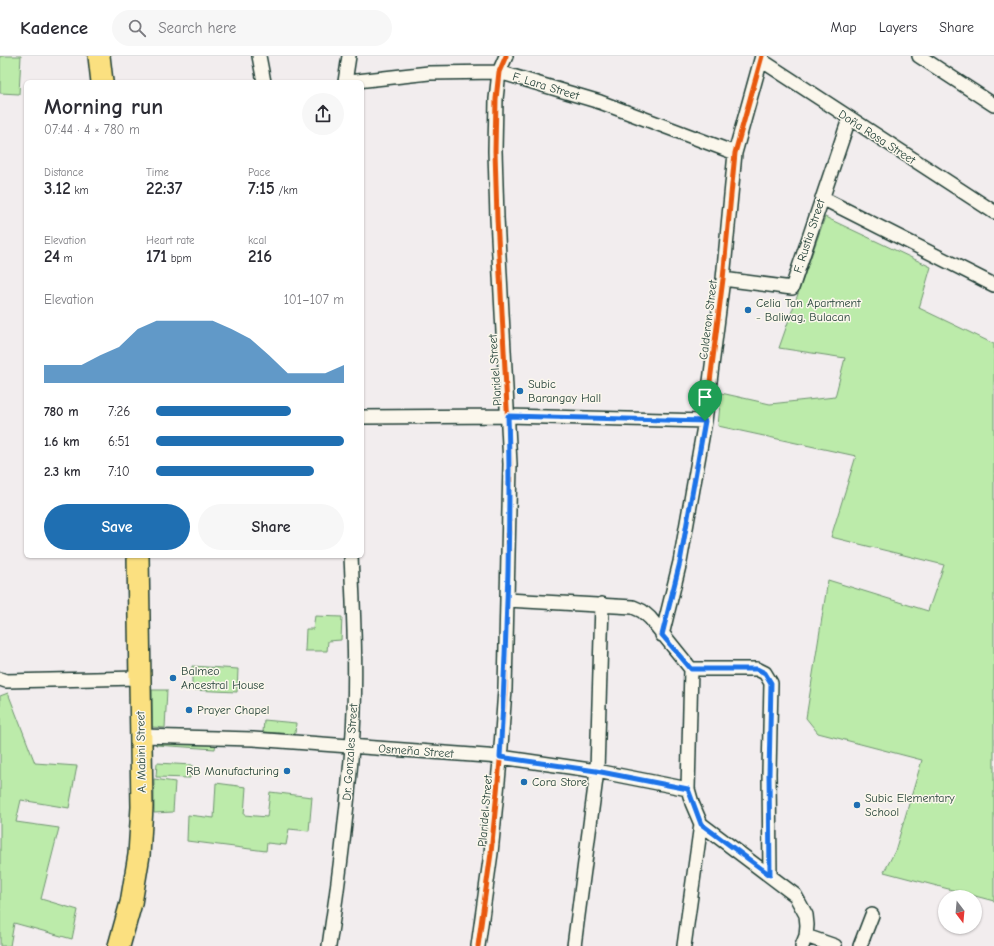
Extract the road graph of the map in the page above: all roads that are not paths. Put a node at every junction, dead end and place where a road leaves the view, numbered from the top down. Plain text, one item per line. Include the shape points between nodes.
1 (99, 56) edge
2 (259, 56) edge
3 (349, 56) edge
4 (506, 56) edge
5 (919, 56) edge
6 (762, 58) edge
7 (499, 72) junction
8 (102, 80) edge
9 (264, 80) edge
10 (347, 80) edge
11 (364, 80) edge
12 (994, 105) edge
13 (849, 119) junction
14 (735, 153) junction
15 (822, 198) junction
16 (994, 212) edge
17 (723, 279) junction
18 (994, 285) edge
19 (508, 416) junction
20 (364, 417) edge
21 (705, 421) junction
22 (138, 558) edge
23 (351, 558) edge
24 (507, 600) junction
25 (602, 604) junction
26 (662, 635) junction
27 (691, 669) junction
28 (140, 678) junction
29 (0, 679) edge
30 (142, 736) junction
31 (352, 746) junction
32 (500, 757) junction
33 (596, 771) junction
34 (688, 789) junction
35 (701, 824) junction
36 (770, 875) junction
37 (872, 915) dead end
38 (804, 941) edge
39 (120, 946) edge
40 (329, 946) edge
41 (478, 946) edge
42 (574, 946) edge
43 (684, 946) edge
44 (835, 946) edge
45 (860, 946) edge

1 - 8 main road
2 - 9 street
3 - 10 street
4 - 7 street, Plaridel Street
5 - 12 street
6 - 13 street, Doña Rosa Street
6 - 14 street, Calderon Street
7 - 11 street, F. Lara Street via 429,74
7 - 14 street, F. Lara Street via 600,102
7 - 19 street, Plaridel Street via 496,99 496,218
13 - 15 street, F. Rustia Street
13 - 16 street, Doña Rosa Street
14 - 17 street, Calderon Street
15 - 17 street, F. Rustia Street via 792,288
15 - 18 street
17 - 21 street, Calderon Street
19 - 20 street
19 - 21 street
19 - 24 street, Plaridel Street via 510,464
21 - 26 street, Calderon Street via 680,562
22 - 28 main road, A. Mabini Street
23 - 31 street, Dr. Gonzales Street via 354,658
24 - 25 street
24 - 32 street, Plaridel Street
25 - 26 street via 633,607 642,611
25 - 33 street
26 - 27 street
27 - 34 street
27 - 36 street via 757,669 765,673 771,683
28 - 29 street via 6,682
28 - 30 main road, A. Mabini Street
30 - 31 street, Osmeña Street via 253,739
30 - 39 main road, A. Mabini Street via 139,855
31 - 32 street, Osmeña Street
31 - 40 street, Dr. Gonzales Street via 338,887
32 - 33 street, Osmeña Street
32 - 41 street, Plaridel Street via 491,853
33 - 34 street, Osmeña Street
33 - 42 street
34 - 35 street
35 - 36 street
35 - 43 street
36 - 38 street via 795,895 806,916 808,925
37 - 45 street
38 - 44 street

